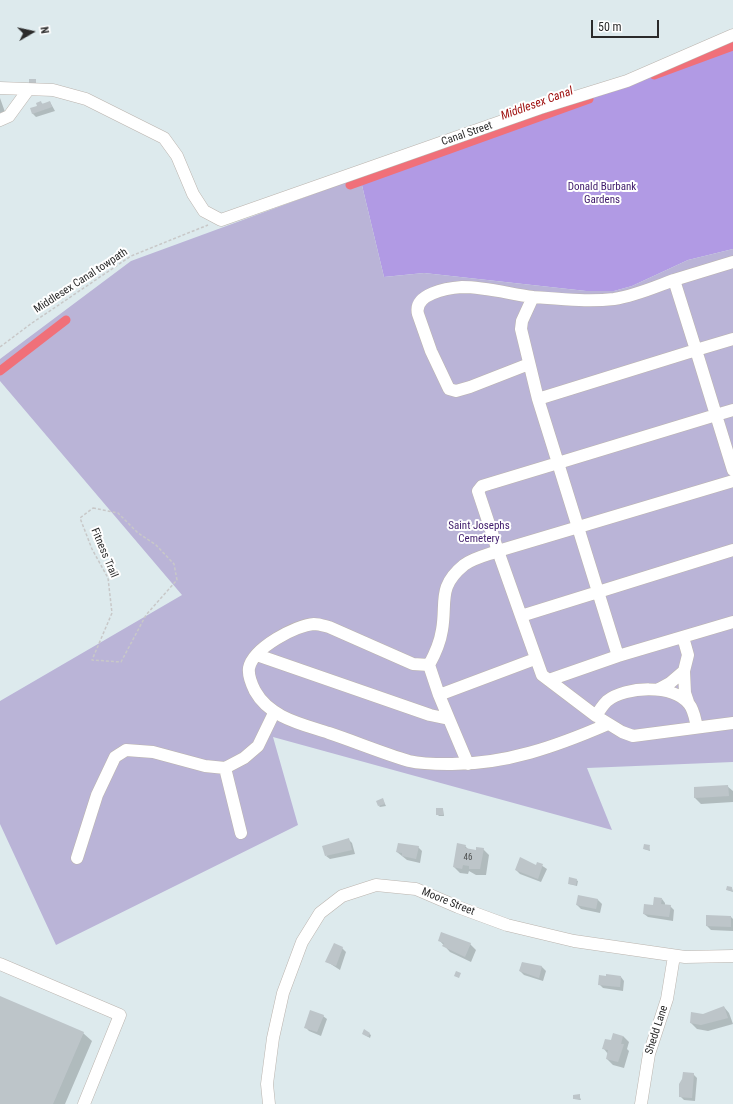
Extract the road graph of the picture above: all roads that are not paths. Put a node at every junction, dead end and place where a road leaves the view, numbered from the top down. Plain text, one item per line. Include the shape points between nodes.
1 (733, 35) edge
2 (0, 88) edge
3 (28, 90) junction
4 (0, 120) edge
5 (733, 262) edge
6 (674, 280) junction
7 (533, 297) junction
8 (733, 339) edge
9 (696, 350) junction
10 (529, 364) junction
11 (538, 399) junction
12 (733, 410) edge
13 (716, 415) junction
14 (558, 463) junction
15 (733, 470) edge
16 (733, 481) edge
17 (578, 526) junction
18 (733, 550) edge
19 (498, 551) junction
20 (598, 593) junction
21 (521, 616) junction
22 (733, 622) edge
23 (682, 637) junction
24 (256, 655) junction
25 (618, 656) junction
26 (536, 659) junction
27 (429, 665) junction
28 (684, 671) junction
29 (549, 680) junction
30 (659, 689) junction
31 (439, 695) junction
32 (688, 702) junction
33 (274, 713) junction
34 (596, 716) junction
35 (449, 719) junction
36 (733, 723) edge
37 (608, 724) junction
38 (697, 727) junction
39 (468, 764) junction
40 (225, 768) junction
41 (241, 832) dead end
42 (77, 858) dead end
43 (674, 956) junction
44 (733, 956) edge
45 (0, 964) edge
46 (84, 1104) edge
47 (269, 1104) edge
48 (641, 1104) edge

1 - 3 street, Canal Street via 627,81 540,108 221,220 204,211 193,194 177,156 164,138 86,99 53,90
2 - 3 street
3 - 4 street via 9,116
5 - 6 street
6 - 7 street via 616,298 570,300
6 - 9 street
7 - 10 street via 521,329
7 - 10 street via 461,287 429,295 419,301 416,308 431,351 449,389 456,391 470,387
8 - 9 street
9 - 11 street
9 - 13 street
10 - 11 street
11 - 14 street
12 - 13 street
13 - 14 street
13 - 15 street
14 - 17 street
14 - 19 street via 479,488
16 - 17 street
17 - 19 street
17 - 20 street
18 - 20 street
19 - 21 street
19 - 27 street via 474,559 464,566 445,590 443,629
20 - 21 street
20 - 25 street
21 - 26 street
22 - 23 street
23 - 25 street
23 - 28 street via 688,655
24 - 27 street via 286,633 316,624 329,627 413,664
24 - 33 street via 249,667 249,675 255,691
24 - 35 street via 430,715
25 - 29 street
26 - 29 street via 542,675
26 - 31 street
27 - 31 street
28 - 30 street
28 - 32 street
29 - 34 street
30 - 32 street
30 - 34 street via 617,695 608,701
31 - 35 street
32 - 38 street
33 - 39 street via 410,761 429,764
33 - 40 street via 258,746 244,758
34 - 37 street
35 - 39 street
36 - 38 street
37 - 38 street via 633,736
37 - 39 street via 523,756
40 - 41 street
40 - 42 street via 206,766 153,752 126,750 115,757 97,794
43 - 44 street, Moore Street
43 - 47 street, Moore Street via 574,941 507,925 416,889 376,885 342,896 320,913 302,942 283,993 273,1038 267,1084
43 - 48 street, Shedd Lane via 667,999 648,1054
45 - 46 street via 120,1016

